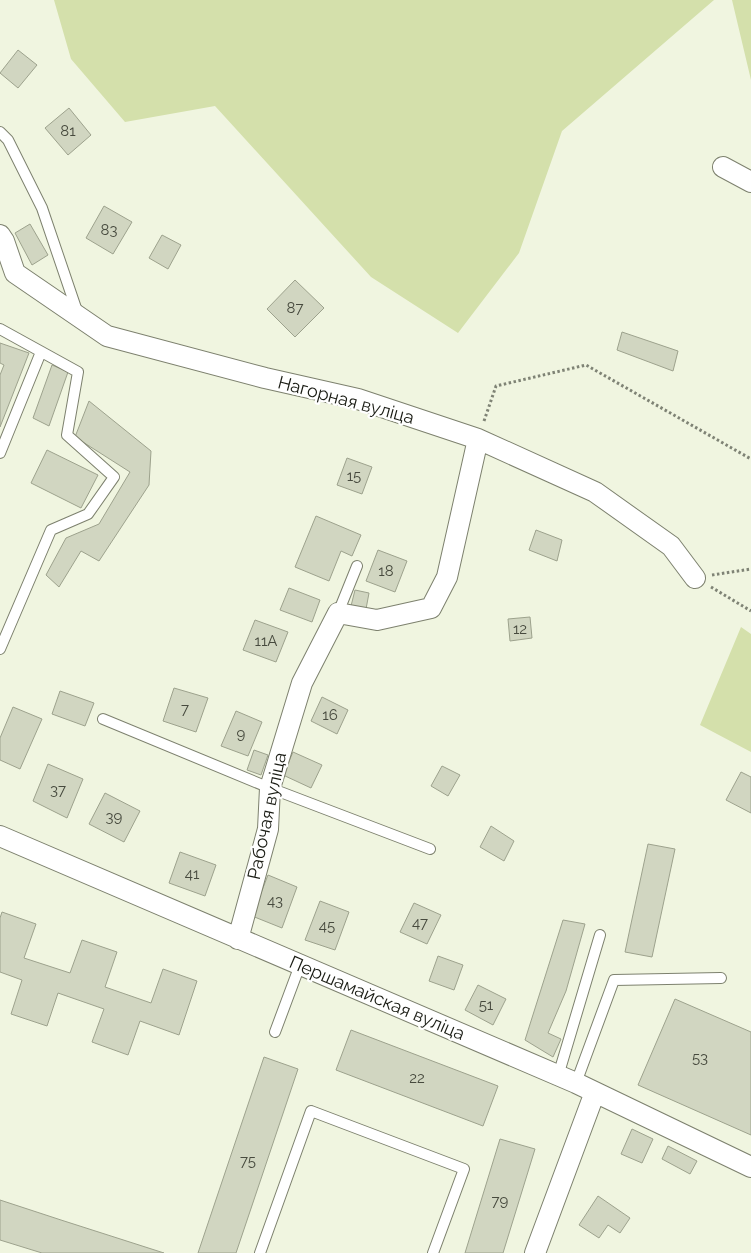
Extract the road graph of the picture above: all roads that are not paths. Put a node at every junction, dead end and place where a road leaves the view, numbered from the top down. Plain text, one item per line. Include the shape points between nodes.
1 (0, 132) edge
2 (723, 167) dead end
3 (751, 182) edge
4 (0, 234) edge
5 (78, 316) junction
6 (0, 329) edge
7 (41, 352) junction
8 (478, 439) junction
9 (0, 453) edge
10 (358, 566) dead end
11 (695, 578) road end
12 (338, 613) junction
13 (0, 649) edge
14 (103, 719) dead end
15 (270, 788) junction
16 (0, 836) edge
17 (430, 849) dead end
18 (600, 935) dead end
19 (238, 938) junction
20 (300, 965) junction
21 (721, 978) dead end
22 (275, 1032) dead end
23 (567, 1079) junction
24 (595, 1092) junction
25 (751, 1167) edge
26 (260, 1253) edge
27 (433, 1253) edge
28 (535, 1253) edge

1 - 5 lane via 8,140 42,208
2 - 3 street
4 - 5 street, Нагорная вуліца via 15,273
5 - 8 street, Нагорная вуліца via 107,336 358,400
6 - 7 lane
7 - 9 lane
7 - 13 lane via 78,372 67,436 114,477 88,514 52,530
8 - 11 street, Нагорная вуліца via 594,492 671,546
8 - 12 street via 447,578 431,608 377,620
10 - 12 lane
12 - 15 street, Рабочая вуліца via 302,684
14 - 15 lane
15 - 17 lane
15 - 19 street, Рабочая вуліца via 268,829
16 - 19 street, Першамайская вуліца
18 - 23 lane
19 - 20 street, Першамайская вуліца
20 - 22 lane
20 - 23 street, Першамайская вуліца
21 - 23 lane via 614,980
23 - 24 street, Першамайская вуліца
24 - 25 street, Першамайская вуліца
24 - 28 street
26 - 27 lane via 311,1111 464,1169

